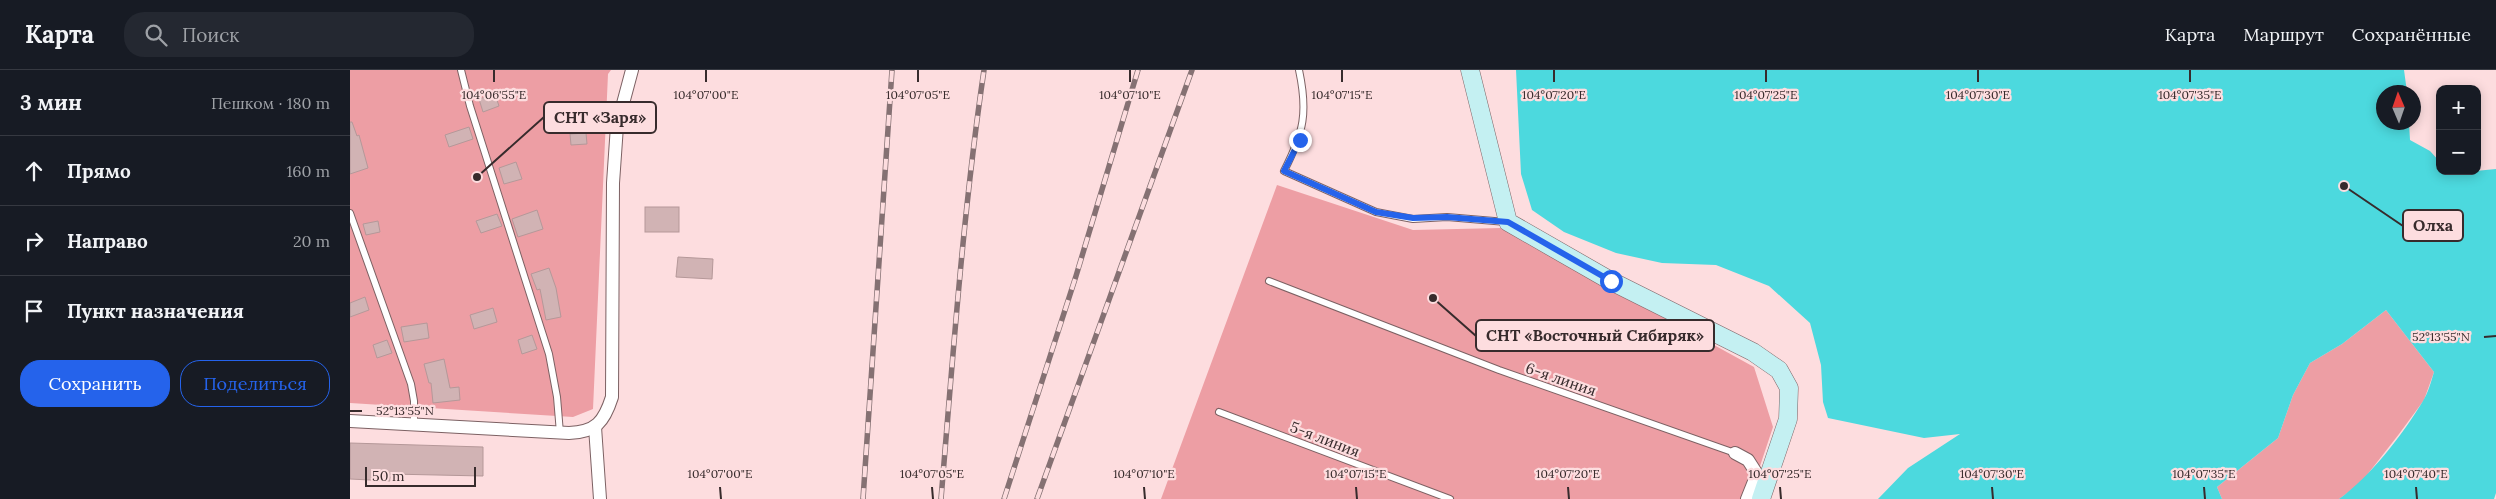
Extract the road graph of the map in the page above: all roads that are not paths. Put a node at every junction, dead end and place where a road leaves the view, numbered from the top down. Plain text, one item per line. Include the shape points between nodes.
1 (461, 70) edge
2 (632, 70) edge
3 (1299, 70) edge
4 (1470, 70) edge
5 (350, 213) edge
6 (1508, 222) junction
7 (1269, 281) dead end
8 (1219, 412) dead end
9 (350, 421) edge
10 (414, 425) junction
11 (595, 427) junction
12 (560, 433) junction
13 (1735, 453) joint
14 (600, 499) edge
15 (1450, 499) edge
16 (1747, 499) edge
17 (1761, 499) edge

1 - 12 lane via 549,354
2 - 11 street via 617,126 612,183 612,397 606,416
3 - 6 lane via 1305,97 1300,140 1284,171 1376,212 1413,218
4 - 6 street
5 - 10 lane via 411,384
6 - 17 street via 1611,281 1753,352 1778,370 1789,388 1788,419
7 - 13 lane, 6-я линия via 1499,370
8 - 15 lane, 5-я линия
9 - 10 street
10 - 12 street
11 - 12 street via 582,433
11 - 14 street
13 - 16 street via 1748,460 1757,474

